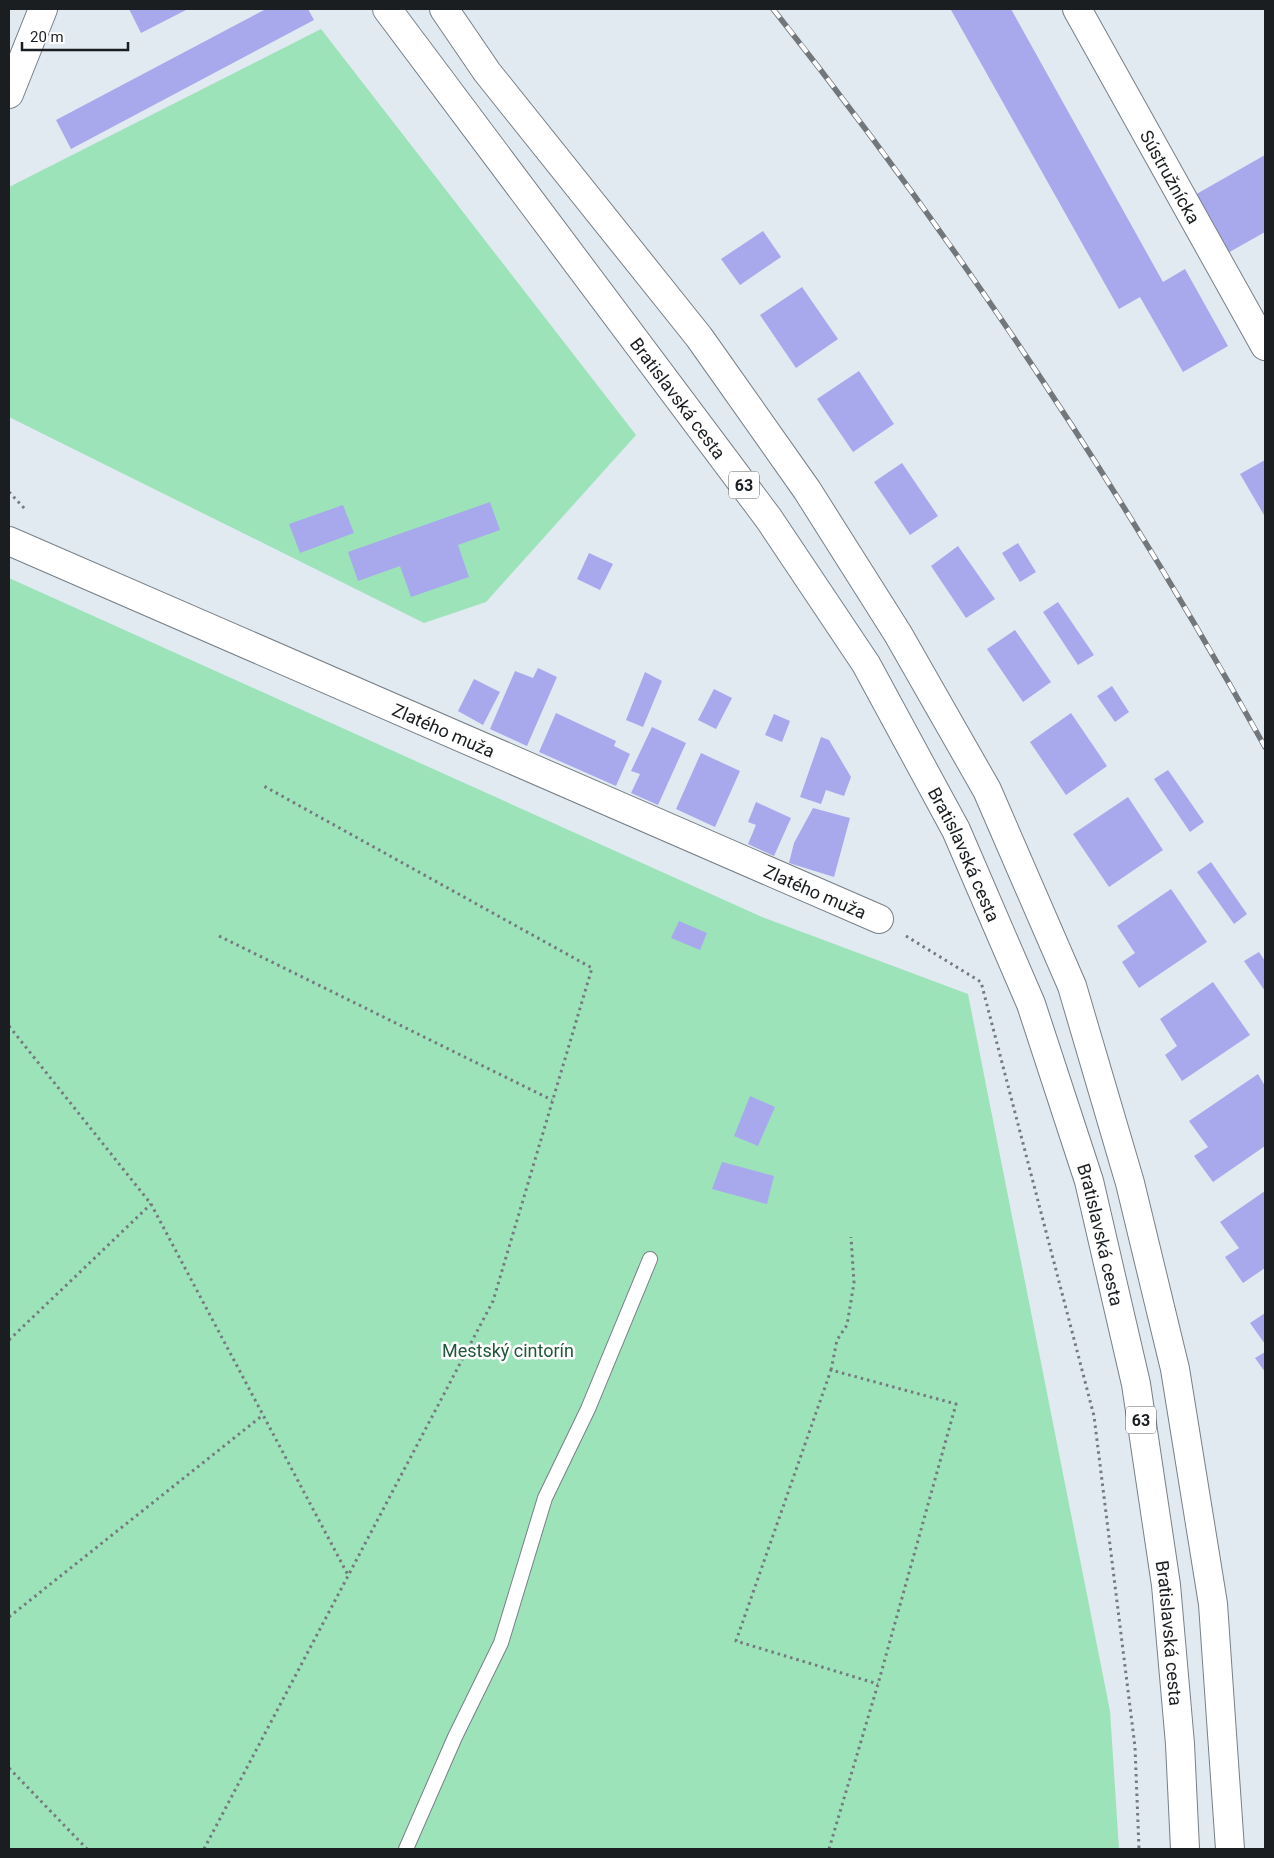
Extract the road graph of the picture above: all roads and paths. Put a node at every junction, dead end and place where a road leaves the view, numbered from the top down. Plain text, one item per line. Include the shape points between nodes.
1 (43, 9) edge
2 (388, 9) edge
3 (444, 9) edge
4 (1077, 9) edge
5 (9, 94) edge
6 (1265, 346) edge
7 (9, 492) edge
8 (26, 510) dead end
9 (9, 541) edge
10 (262, 785) dead end
11 (879, 919) joint
12 (219, 936) dead end
13 (9, 1026) edge
14 (552, 1100) junction
15 (151, 1204) junction
16 (851, 1236) dead end
17 (650, 1259) dead end
18 (9, 1340) edge
19 (831, 1370) junction
20 (263, 1414) junction
21 (348, 1575) junction
22 (9, 1618) edge
23 (878, 1684) junction
24 (9, 1768) edge
25 (86, 1849) edge
26 (204, 1849) edge
27 (406, 1849) edge
28 (829, 1849) edge
29 (1139, 1849) edge
30 (1185, 1849) edge
31 (1230, 1849) edge

1 - 5 main road
2 - 30 main road, Bratislavská cesta / 63 via 769,520 866,664 956,830 1031,1004 1086,1172 1133,1374 1166,1585 1180,1744
3 - 31 main road, 63 via 487,72 699,337 808,490 898,634 987,790 1068,977 1130,1183 1175,1369 1213,1604
4 - 6 main road, Sústružnícka
7 - 8 path
9 - 11 main road, Zlatého muža
10 - 14 path via 592,968
11 - 29 path via 981,982 1094,1416 1135,1747
12 - 14 path
13 - 15 path
14 - 21 path via 493,1301
15 - 18 path
15 - 20 path
16 - 19 path via 854,1283 847,1326 837,1340
17 - 27 lane via 588,1409 545,1498 501,1643
19 - 23 path via 956,1404
19 - 23 path via 736,1641
20 - 21 path
20 - 22 path
21 - 26 path
23 - 28 path
24 - 25 path

